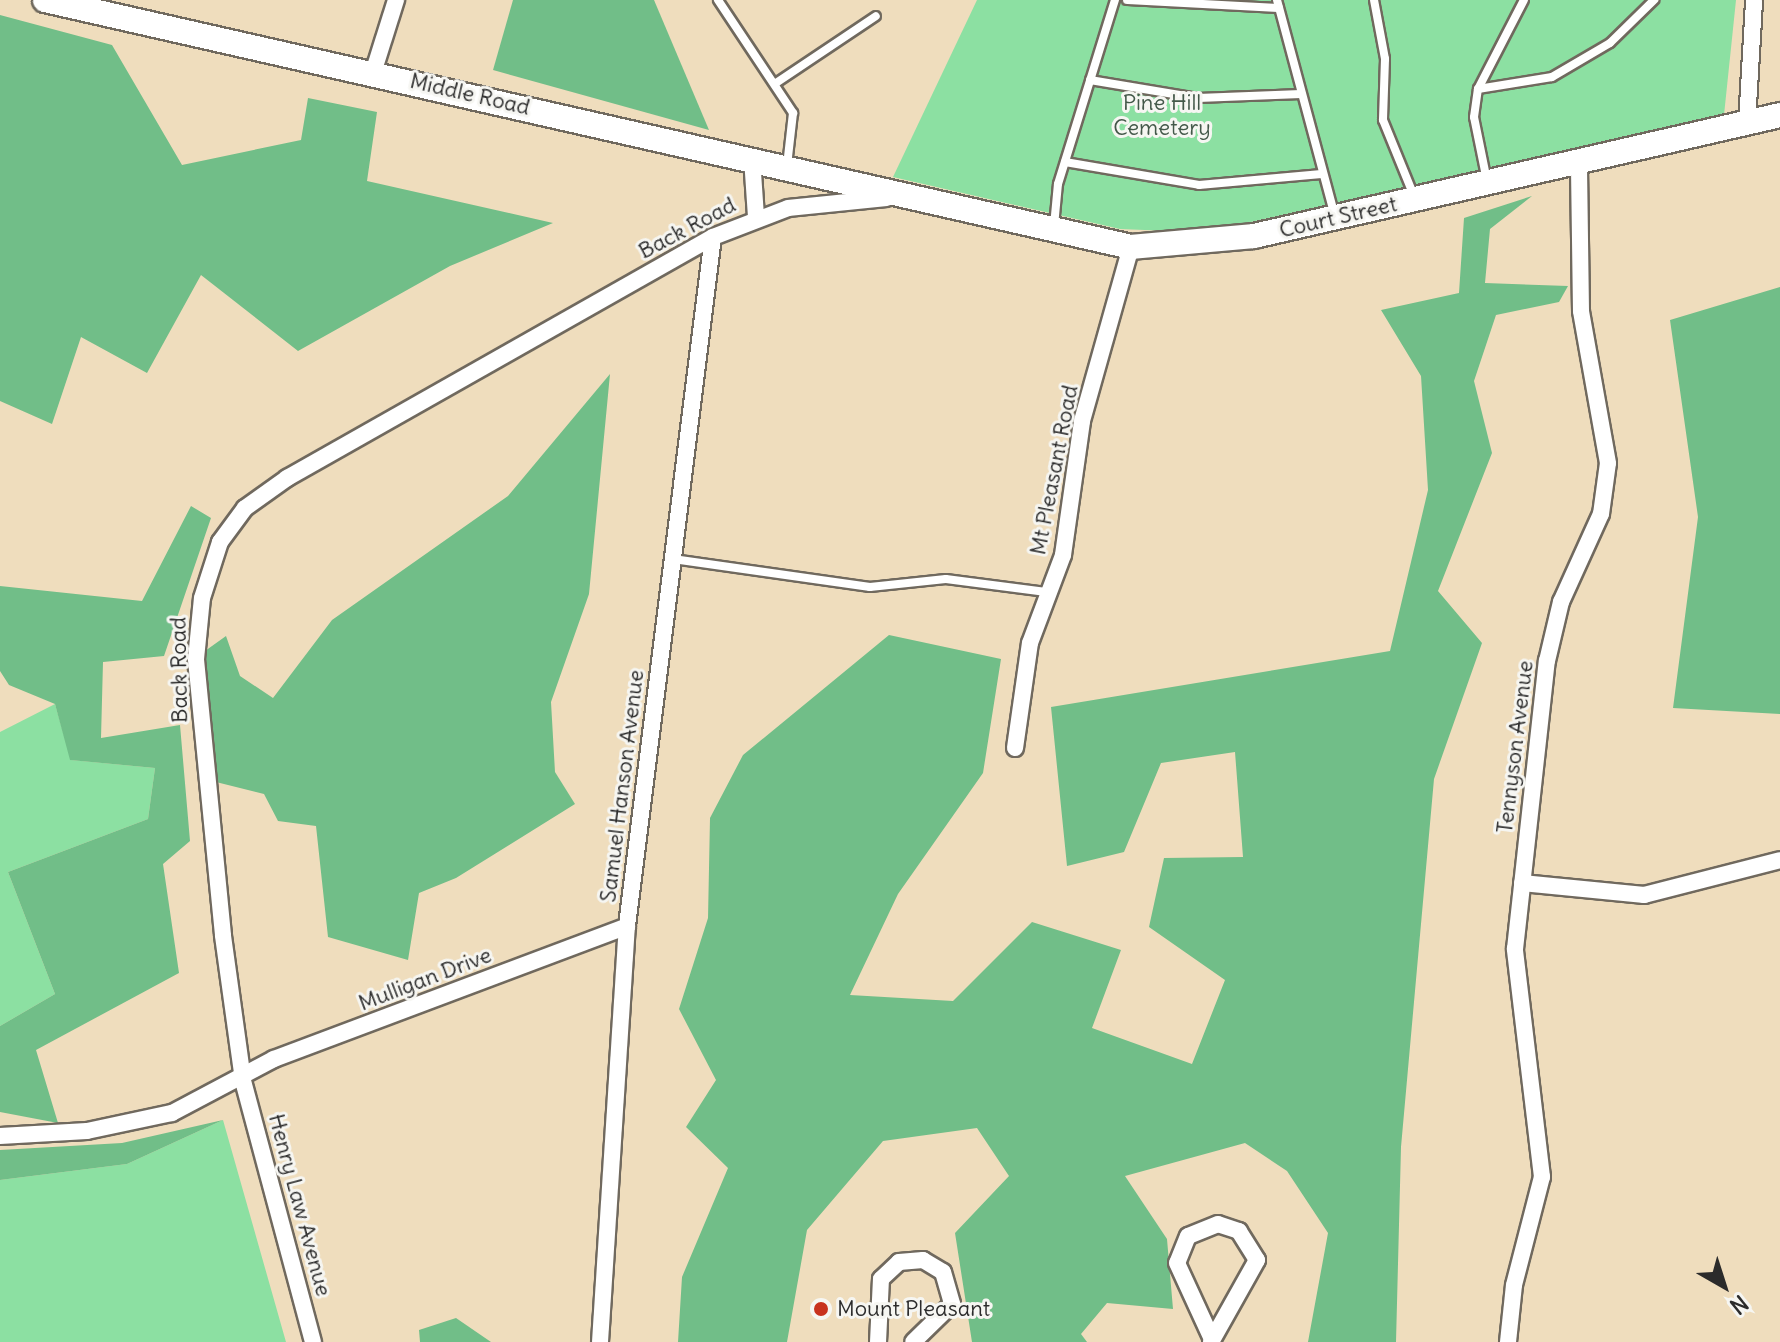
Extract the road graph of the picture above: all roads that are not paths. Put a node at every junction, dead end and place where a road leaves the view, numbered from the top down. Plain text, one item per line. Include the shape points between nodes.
1 (45, 0) edge
2 (396, 0) edge
3 (718, 0) edge
4 (1115, 0) edge
5 (1127, 0) edge
6 (1374, 0) edge
7 (1524, 0) edge
8 (1654, 0) edge
9 (1754, 0) edge
10 (1278, 4) edge
11 (876, 16) dead end
12 (373, 73) junction
13 (1090, 80) junction
14 (776, 83) junction
15 (1478, 89) junction
16 (1301, 94) junction
17 (1780, 115) edge
18 (1747, 123) junction
19 (752, 158) junction
20 (1065, 162) junction
21 (1579, 164) junction
22 (787, 166) junction
23 (1322, 174) junction
24 (1487, 183) junction
25 (893, 197) junction
26 (1416, 200) junction
27 (756, 216) junction
28 (1335, 218) junction
29 (1053, 232) junction
30 (713, 237) junction
31 (1131, 247) junction
32 (673, 559) junction
33 (1046, 592) junction
34 (1015, 748) dead end
35 (1780, 860) edge
36 (1522, 883) junction
37 (627, 926) junction
38 (243, 1080) junction
39 (0, 1136) edge
40 (1212, 1340) edge
41 (313, 1342) edge
42 (600, 1342) edge
43 (878, 1342) edge
44 (913, 1342) edge
45 (1508, 1342) edge

1 - 12 street, Middle Road
2 - 12 street
3 - 14 lane
4 - 13 lane
5 - 10 lane
6 - 26 lane via 1385,59 1383,120
7 - 15 lane
8 - 15 lane via 1610,43 1552,77
9 - 18 street
10 - 16 lane
11 - 14 lane
12 - 19 street, Middle Road
13 - 16 lane via 1198,98
13 - 20 lane
14 - 22 lane via 796,129
15 - 24 lane via 1474,117
16 - 23 lane
17 - 18 street, Court Street
18 - 21 street, Court Street
19 - 22 street, Middle Road
19 - 27 street, Back Road
20 - 23 lane via 1210,186
20 - 29 lane
21 - 24 street, Court Street
21 - 36 street, Tennyson Avenue via 1581,311 1607,440 1606,489 1553,631
22 - 25 street, Middle Road
23 - 28 lane
24 - 26 street, Court Street
25 - 27 street, Back Road
25 - 29 street, Court Street
26 - 28 street, Court Street
27 - 30 street, Back Road
28 - 31 street, Court Street via 1212,243
29 - 31 street, Court Street
30 - 32 street, Samuel Hanson Avenue
30 - 38 street, Back Road via 287,478 245,508 220,542 202,598 196,659
31 - 33 street, Mt Pleasant Road via 1082,421 1063,555
32 - 33 lane via 870,587 946,579
32 - 37 street, Samuel Hanson Avenue
33 - 34 street, Mt Pleasant Road via 1030,643
35 - 36 street via 1644,895
36 - 45 street, Tennyson Avenue via 1516,1009 1543,1165
37 - 38 street, Mulligan Drive via 274,1059
37 - 42 street, Samuel Hanson Avenue
38 - 39 street via 128,1124
38 - 41 street, Henry Law Avenue
40 - 40 street via 1257,1260 1239,1231 1218,1224 1188,1236 1177,1263
43 - 44 street via 881,1279 911,1259 943,1272 952,1294 947,1314

